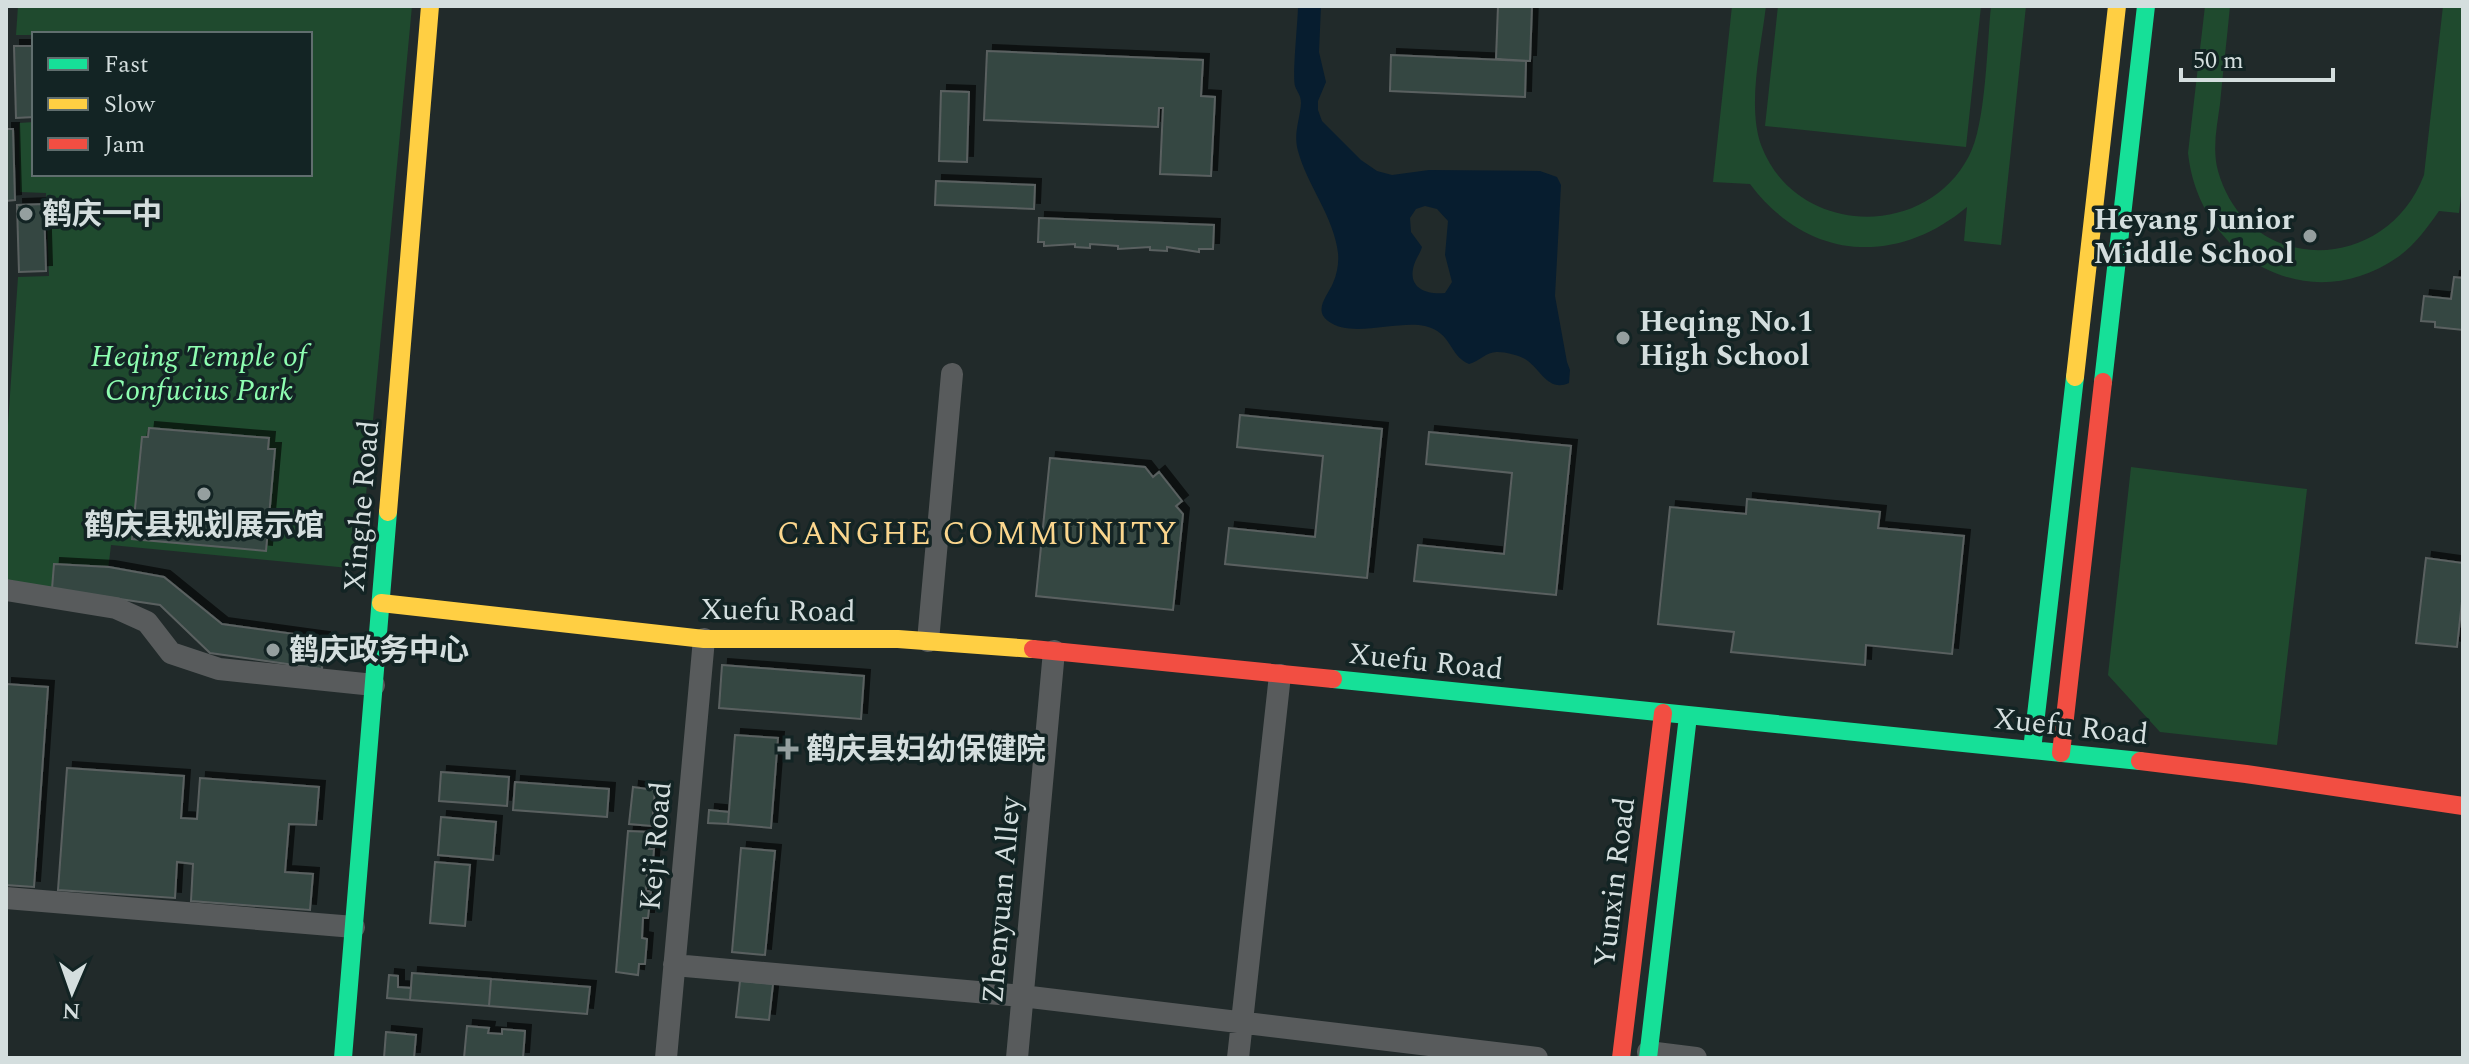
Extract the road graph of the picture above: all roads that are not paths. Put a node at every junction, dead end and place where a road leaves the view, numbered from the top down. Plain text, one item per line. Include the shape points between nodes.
1 (430, 6) edge
2 (2117, 6) edge
3 (2146, 6) edge
4 (952, 374) dead end
5 (6, 590) edge
6 (381, 603) junction
7 (704, 639) junction
8 (928, 641) junction
9 (1054, 651) junction
10 (1280, 675) junction
11 (374, 685) junction
12 (1663, 713) junction
13 (1688, 716) junction
14 (2032, 750) junction
15 (2061, 753) junction
16 (2463, 806) edge
17 (6, 898) edge
18 (354, 927) junction
19 (674, 965) junction
20 (1022, 996) junction
21 (1242, 1022) junction
22 (1648, 1055) edge
23 (343, 1058) edge
24 (666, 1058) edge
25 (1017, 1058) edge
26 (1238, 1058) edge
27 (1537, 1058) edge
28 (1621, 1058) edge
29 (1696, 1058) edge

1 - 6 street, Xinghe Road
2 - 14 street
3 - 15 street
4 - 8 street
5 - 11 street via 116,608 147,622 171,653 219,669
6 - 7 street, Xuefu Road
6 - 11 street, Xinghe Road
7 - 8 street, Xuefu Road
7 - 19 street, Keji Road
8 - 9 street, Xuefu Road
9 - 10 street, Xuefu Road
9 - 20 street, Zhenyuan Alley
10 - 12 street, Xuefu Road
10 - 21 street
11 - 18 street, Xinghe Road
12 - 13 street, Xuefu Road
12 - 28 street, Yunxin Road
13 - 14 street, Xuefu Road
13 - 22 street, Yunxin Road
14 - 15 street, Xuefu Road
15 - 16 street, Xuefu Road
17 - 18 street
18 - 23 street, Xinghe Road
19 - 20 street
19 - 24 street, Keji Road
20 - 21 street
20 - 25 street, Zhenyuan Alley
21 - 26 street
21 - 27 street
22 - 29 street

